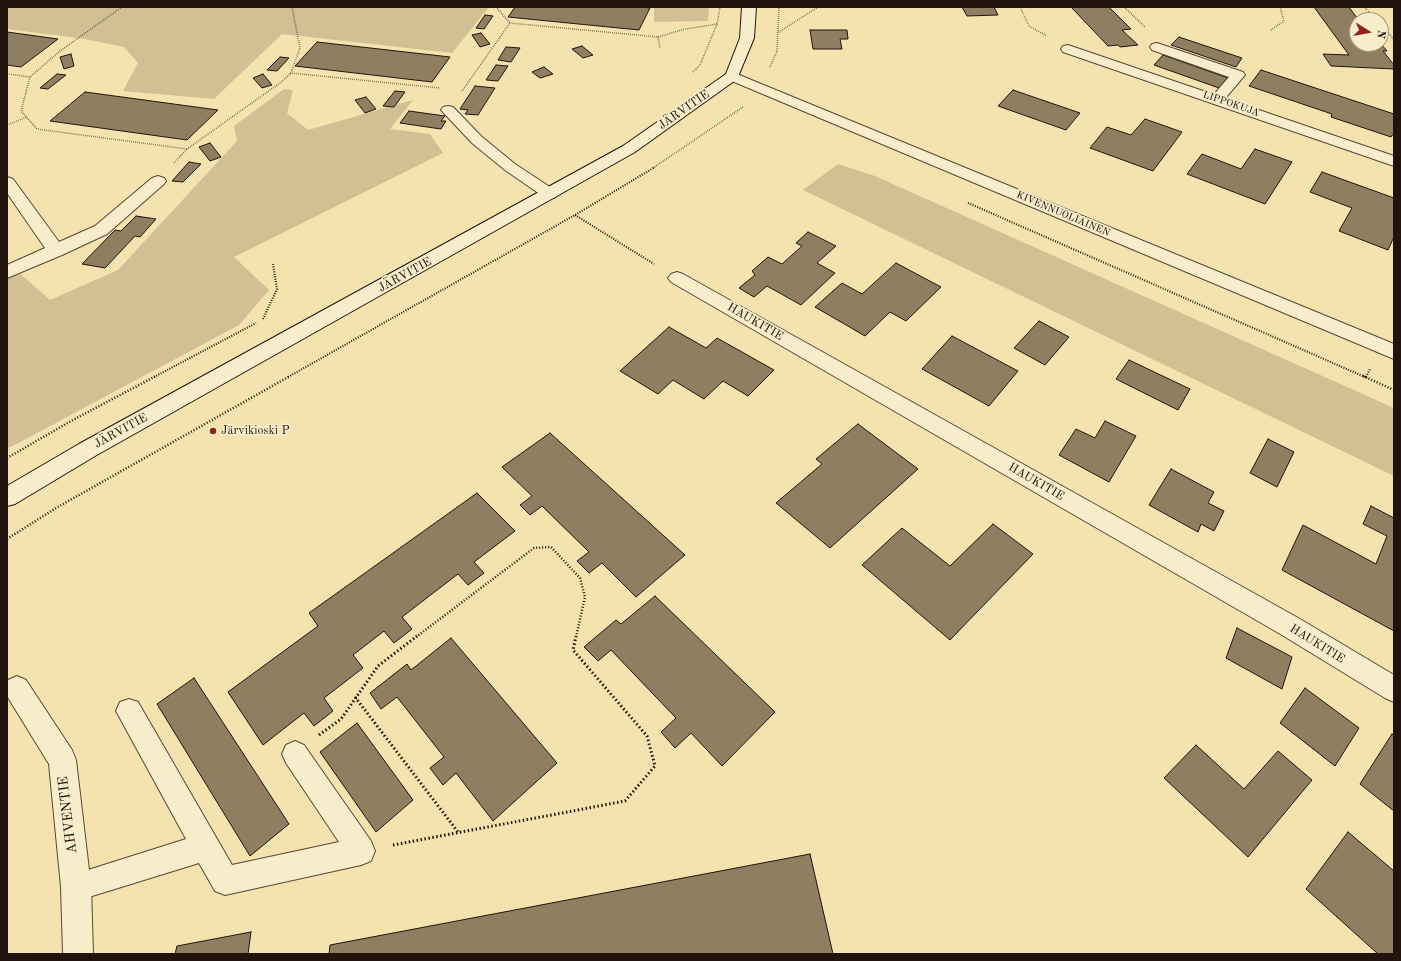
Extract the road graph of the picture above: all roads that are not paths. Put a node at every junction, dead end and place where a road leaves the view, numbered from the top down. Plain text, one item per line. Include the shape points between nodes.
1 (749, 7) edge
2 (1157, 47) dead end
3 (1068, 48) road end
4 (732, 76) junction
5 (1217, 99) junction
6 (448, 110) road end
7 (1394, 161) edge
8 (158, 181) dead end
9 (7, 182) edge
10 (550, 194) junction
11 (56, 250) junction
12 (7, 272) edge
13 (678, 278) road end
14 (1394, 352) edge
15 (7, 496) edge
16 (17, 688) dead end
17 (1394, 689) edge
18 (129, 711) dead end
19 (295, 754) road end
20 (206, 847) junction
21 (76, 887) junction
22 (78, 954) edge

1 - 4 street via 747,38
2 - 5 lane via 1238,75
3 - 5 street, LIPPOKUJA
4 - 10 street, JÄRVITIE via 630,149
4 - 14 street, KIVENNUOLIAINEN
5 - 7 street, LIPPOKUJA
6 - 10 lane via 477,140
8 - 11 lane via 100,230
9 - 11 lane
10 - 15 street, JÄRVITIE
11 - 12 lane
13 - 17 street, HAUKITIE
16 - 21 street, AHVENTIE via 62,760
18 - 20 lane
19 - 20 lane via 361,851 225,881
20 - 21 lane
21 - 22 street, AHVENTIE

